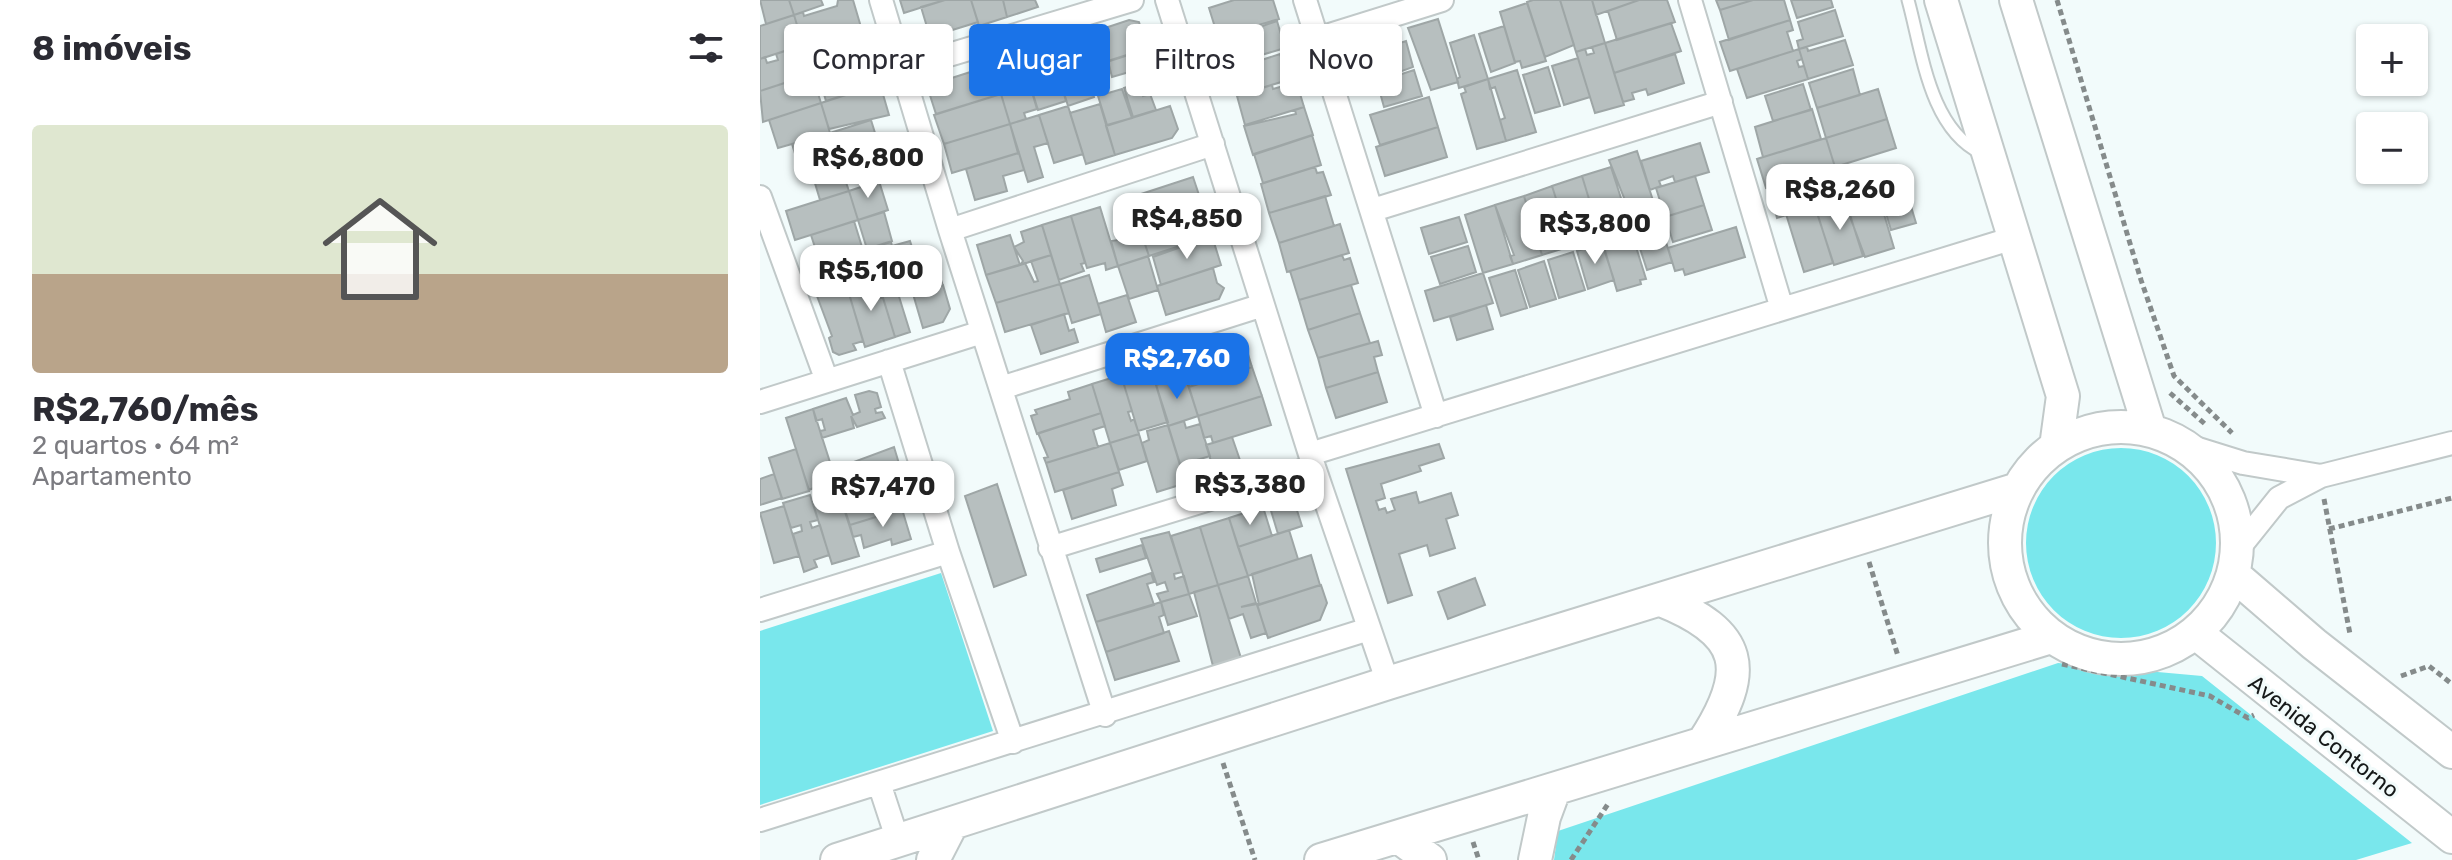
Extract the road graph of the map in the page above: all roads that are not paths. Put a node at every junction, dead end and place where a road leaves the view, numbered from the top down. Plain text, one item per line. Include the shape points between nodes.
1 (881, 0) edge
2 (1132, 0) edge
3 (1167, 0) edge
4 (1305, 0) edge
5 (1442, 0) edge
6 (1690, 0) edge
7 (1908, 0) edge
8 (1941, 0) edge
9 (2016, 0) edge
10 (888, 24) edge
11 (1312, 24) edge
12 (1365, 24) edge
13 (953, 54) edge
14 (910, 96) edge
15 (1336, 96) edge
16 (1721, 102) junction
17 (1213, 144) junction
18 (1992, 158) junction
19 (760, 197) edge
20 (1373, 210) junction
21 (950, 230) junction
22 (2017, 237) junction
23 (1263, 305) junction
24 (1782, 309) junction
25 (982, 332) junction
26 (889, 361) junction
27 (827, 381) junction
28 (1001, 388) junction
29 (760, 402) edge
30 (1436, 416) junction
31 (2150, 430) junction
32 (2452, 443) edge
33 (2182, 444) junction
34 (2056, 447) junction
35 (1312, 460) junction
36 (2321, 476) junction
37 (2018, 489) junction
38 (1050, 548) junction
39 (948, 552) junction
40 (2236, 562) junction
41 (1661, 600) junction
42 (760, 610) edge
43 (1369, 629) junction
44 (2196, 633) junction
45 (2054, 650) junction
46 (1388, 683) junction
47 (1105, 715) junction
48 (2445, 741) edge
49 (1013, 742) junction
50 (1703, 743) junction
51 (879, 783) junction
52 (1554, 790) junction
53 (760, 820) edge
54 (951, 825) junction
55 (2452, 837) edge
56 (1400, 838) junction
57 (898, 841) junction
58 (837, 860) edge
59 (933, 860) edge
60 (1321, 860) edge
61 (1430, 860) edge
62 (1535, 860) edge

1 - 10 street
2 - 13 street
3 - 17 street
4 - 11 street
5 - 12 street
6 - 16 street
7 - 18 lane via 1949,127 1968,147
8 - 18 main road
9 - 31 main road
14 - 21 street
15 - 20 street
16 - 20 street
16 - 24 street
17 - 21 street
17 - 23 street
18 - 22 main road
19 - 27 street
20 - 30 street
21 - 25 street
22 - 24 street
22 - 34 main road via 2063,396
23 - 28 street
23 - 35 street
24 - 30 street
25 - 26 street
25 - 28 street
26 - 27 street
26 - 39 street
27 - 29 street
28 - 38 street
30 - 35 street
31 - 33 main road
31 - 34 main road via 2115,427 2080,434
32 - 36 street
33 - 36 street
33 - 40 main road via 2225,489 2236,518
34 - 37 main road
35 - 38 street
35 - 43 street
36 - 40 street via 2279,498
37 - 41 main road
37 - 45 main road via 2007,520 2011,585
38 - 47 street
39 - 42 street
39 - 49 street
40 - 44 main road via 2220,607
40 - 48 main road via 2314,644
41 - 46 main road
41 - 50 main road via 1697,614 1720,633 1731,653 1733,682 1726,709
43 - 46 street
43 - 47 street
44 - 45 main road via 2150,656 2098,658
44 - 55 main road, Avenida Contorno
45 - 50 main road via 1906,680
46 - 54 main road
47 - 49 street
49 - 51 street
50 - 52 main road
51 - 53 street
51 - 57 street
52 - 56 main road
52 - 62 main road
54 - 57 main road
54 - 59 main road
56 - 60 main road
56 - 61 main road
57 - 58 main road

